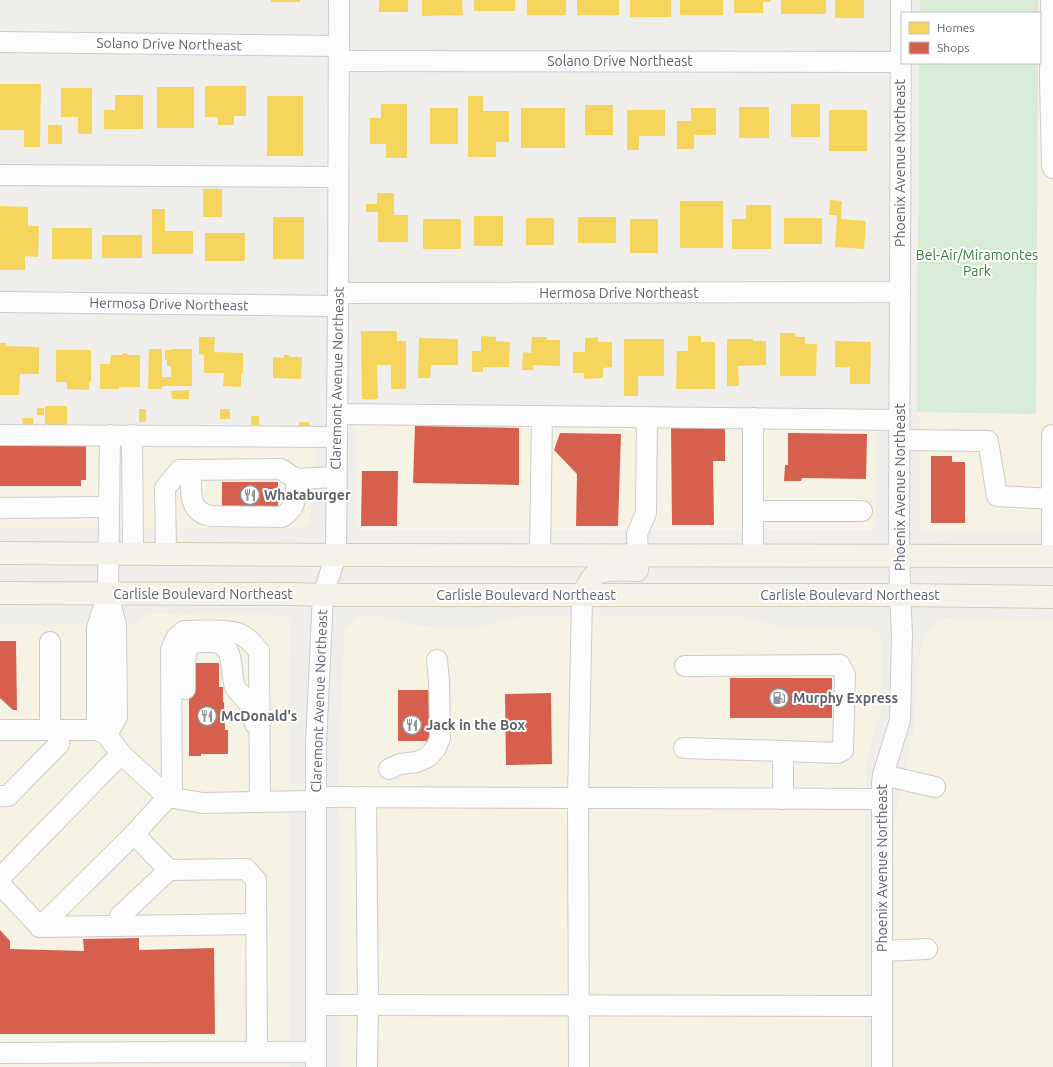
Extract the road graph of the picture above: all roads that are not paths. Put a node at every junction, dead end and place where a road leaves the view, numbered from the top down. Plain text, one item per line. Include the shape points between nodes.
1 (339, 0) edge
2 (901, 0) edge
3 (1051, 0) edge
4 (0, 42) edge
5 (339, 53) junction
6 (900, 62) junction
7 (1053, 168) edge
8 (0, 175) edge
9 (338, 177) junction
10 (900, 292) junction
11 (338, 300) junction
12 (0, 302) edge
13 (337, 414) junction
14 (542, 416) junction
15 (647, 417) junction
16 (753, 418) junction
17 (899, 420) junction
18 (0, 435) edge
19 (110, 435) junction
20 (132, 435) junction
21 (1052, 435) dead end
22 (337, 437) junction
23 (899, 440) junction
24 (191, 470) junction
25 (336, 477) junction
26 (296, 479) junction
27 (1053, 499) edge
28 (109, 507) junction
29 (0, 508) edge
30 (753, 511) junction
31 (862, 511) dead end
32 (0, 553) edge
33 (108, 553) junction
34 (132, 553) junction
35 (166, 553) junction
36 (336, 555) junction
37 (540, 555) junction
38 (638, 555) junction
39 (900, 555) junction
40 (753, 556) junction
41 (1052, 556) edge
42 (0, 593) edge
43 (108, 594) junction
44 (323, 595) junction
45 (582, 595) junction
46 (900, 595) junction
47 (1053, 597) edge
48 (50, 642) dead end
49 (437, 660) dead end
50 (685, 666) dead end
51 (0, 730) edge
52 (54, 730) junction
53 (102, 732) junction
54 (260, 735) junction
55 (684, 748) dead end
56 (783, 751) junction
57 (121, 754) junction
58 (389, 768) dead end
59 (883, 775) junction
60 (935, 787) dead end
61 (171, 792) junction
62 (0, 796) edge
63 (366, 797) junction
64 (578, 798) junction
65 (316, 799) junction
66 (783, 799) junction
67 (882, 799) junction
68 (260, 802) junction
69 (134, 834) junction
70 (169, 870) junction
71 (0, 878) edge
72 (0, 884) edge
73 (256, 924) junction
74 (120, 926) junction
75 (40, 927) junction
76 (882, 950) junction
77 (927, 950) dead end
78 (316, 1005) junction
79 (368, 1005) junction
80 (579, 1006) junction
81 (882, 1006) junction
82 (257, 1052) junction
83 (0, 1053) edge
84 (316, 1060) edge
85 (367, 1067) edge
86 (579, 1067) edge
87 (882, 1067) edge

1 - 5 street, Claremont Avenue Northeast
2 - 6 street, Phoenix Avenue Northeast
3 - 7 street via 1050,85
4 - 5 street, Solano Drive Northeast
5 - 6 street, Solano Drive Northeast
5 - 9 street, Claremont Avenue Northeast
6 - 10 street, Phoenix Avenue Northeast
8 - 9 street
9 - 11 street, Claremont Avenue Northeast
10 - 11 street, Hermosa Drive Northeast
10 - 17 street, Phoenix Avenue Northeast
11 - 12 street, Hermosa Drive Northeast
11 - 13 street, Claremont Avenue Northeast
13 - 14 street
13 - 22 street, Claremont Avenue Northeast
14 - 15 street
14 - 37 street
15 - 16 street
15 - 38 street via 646,513 637,534
16 - 17 street
16 - 30 street
17 - 23 street, Phoenix Avenue Northeast
18 - 19 street
19 - 20 street
19 - 28 street
20 - 22 street
20 - 34 street
21 - 27 street
22 - 25 street, Claremont Avenue Northeast
23 - 27 street via 988,441 997,496
23 - 39 street, Phoenix Avenue Northeast
24 - 26 street via 281,469
24 - 26 street via 194,506 199,512 212,516 282,517 293,507
24 - 35 street via 180,470 165,488
25 - 26 street
25 - 36 street, Claremont Avenue Northeast
27 - 41 street
28 - 29 street
28 - 33 street
30 - 31 street
30 - 40 street
32 - 33 main road
33 - 34 main road
33 - 43 street
34 - 35 main road
35 - 36 main road
36 - 37 main road
36 - 44 street, Claremont Avenue Northeast
37 - 38 main road
38 - 40 main road
39 - 40 main road
39 - 41 main road
39 - 46 street, Phoenix Avenue Northeast
40 - 45 main road via 737,565 716,571 609,570 595,575
42 - 43 main road, Carlisle Boulevard Northeast
43 - 44 main road, Carlisle Boulevard Northeast
43 - 53 street via 97,628
44 - 45 main road, Carlisle Boulevard Northeast
44 - 65 street, Claremont Avenue Northeast
45 - 46 main road, Carlisle Boulevard Northeast
45 - 64 street
46 - 47 main road, Carlisle Boulevard Northeast
46 - 59 street, Phoenix Avenue Northeast via 900,720
48 - 52 street
49 - 58 street via 440,738 436,748 428,757
50 - 56 street via 840,665 845,675 843,750 838,753
51 - 52 street
52 - 53 street
52 - 62 street via 59,744 8,796
53 - 57 street
54 - 61 street via 247,701 236,688 231,656 224,645 216,642 196,642 187,647 185,758
54 - 61 street via 259,651 240,633 184,631 176,638 171,650
54 - 68 street
55 - 56 street
56 - 66 street
57 - 61 street
57 - 71 street
59 - 60 street
59 - 67 street, Phoenix Avenue Northeast
61 - 68 street via 203,803
61 - 69 street
63 - 64 street
63 - 65 street
63 - 79 street
64 - 66 street
64 - 80 street
65 - 68 street
65 - 78 street, Claremont Avenue Northeast
66 - 67 street
67 - 76 street, Phoenix Avenue Northeast
69 - 70 street
69 - 75 street
70 - 73 street via 246,868 256,880
70 - 74 street via 120,916
72 - 75 street
73 - 74 street
73 - 82 street
74 - 75 street
76 - 77 street
76 - 81 street, Phoenix Avenue Northeast
78 - 79 street
78 - 84 street, Claremont Avenue Northeast
79 - 80 street
79 - 85 street
80 - 81 street
80 - 86 street
81 - 87 street, Phoenix Avenue Northeast
82 - 83 street
82 - 84 street

